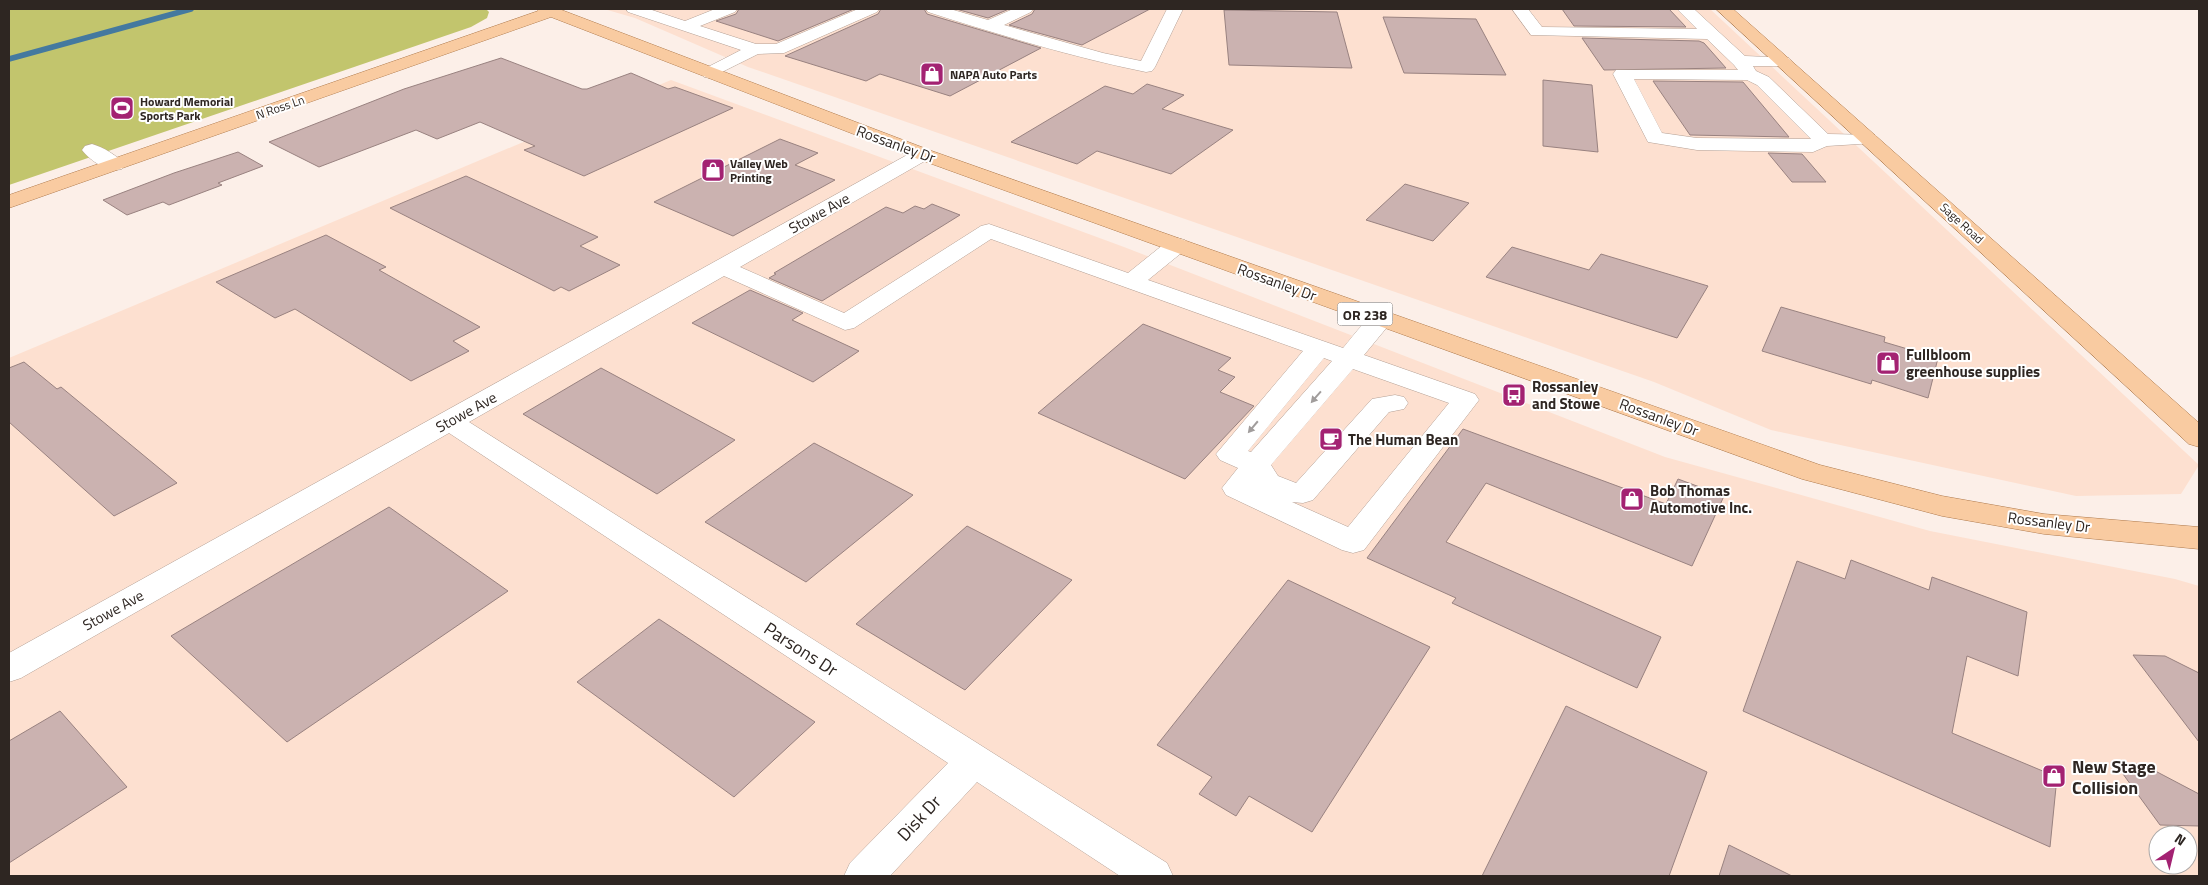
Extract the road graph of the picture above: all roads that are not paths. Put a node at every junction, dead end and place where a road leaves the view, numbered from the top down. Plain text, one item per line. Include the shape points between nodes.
1 (634, 9) edge
2 (729, 9) edge
3 (872, 9) edge
4 (934, 9) edge
5 (1025, 9) edge
6 (1175, 9) edge
7 (1520, 9) edge
8 (1685, 9) edge
9 (1724, 9) edge
10 (548, 10) edge
11 (1740, 23) junction
12 (685, 26) junction
13 (988, 26) junction
14 (1707, 29) junction
15 (755, 49) junction
16 (1783, 62) junction
17 (710, 72) junction
18 (1751, 72) junction
19 (1803, 81) junction
20 (1868, 139) junction
21 (1823, 140) junction
22 (92, 150) dead end
23 (923, 154) junction
24 (115, 165) junction
25 (9, 202) edge
26 (1176, 245) junction
27 (722, 267) junction
28 (1131, 282) junction
29 (1381, 320) junction
30 (1318, 349) junction
31 (1348, 360) junction
32 (1402, 392) junction
33 (449, 421) junction
34 (2199, 438) edge
35 (1257, 465) junction
36 (1301, 518) junction
37 (2199, 538) edge
38 (9, 669) edge
39 (973, 761) junction
40 (864, 876) edge
41 (1153, 876) edge

1 - 12 street
2 - 12 street
3 - 15 street via 778,49
4 - 13 street
5 - 13 street
6 - 13 street via 1146,66 1101,58
7 - 14 street via 1537,32
8 - 14 street
9 - 11 main road, Sage Road
10 - 17 main road, Rossanley Dr / OR 238
10 - 24 main road, N Ross Ln
11 - 14 street
11 - 16 main road, Sage Road
12 - 15 street
14 - 18 street
15 - 17 street
16 - 18 street
16 - 19 main road, Sage Road
17 - 23 main road, Rossanley Dr / OR 238
18 - 19 street
18 - 21 street
18 - 21 street via 1622,74 1655,138 1697,144 1771,146 1813,146
19 - 20 main road, Sage Road
20 - 21 street
20 - 34 main road, Sage Road
22 - 24 street
23 - 26 main road, Rossanley Dr / OR 238
23 - 27 street, Stowe Ave
24 - 25 main road, N Ross Ln
26 - 28 street
26 - 29 main road, Rossanley Dr / OR 238
27 - 28 street via 845,323 989,230
27 - 33 street, Stowe Ave
28 - 30 street
29 - 31 street
29 - 37 main road, Rossanley Dr / OR 238 via 1812,472 1942,506 2044,524
30 - 31 street
30 -> 35 street via 1230,454
31 - 32 street
31 -> 35 street
32 - 35 street via 1381,405 1303,493 1286,492 1268,483
32 - 36 street
32 - 36 street via 1466,400 1353,542
33 - 38 street, Stowe Ave
33 - 39 street, Parsons Dr
35 - 36 street via 1236,488
39 - 40 street, Disk Dr
39 - 41 street, Parsons Dr

